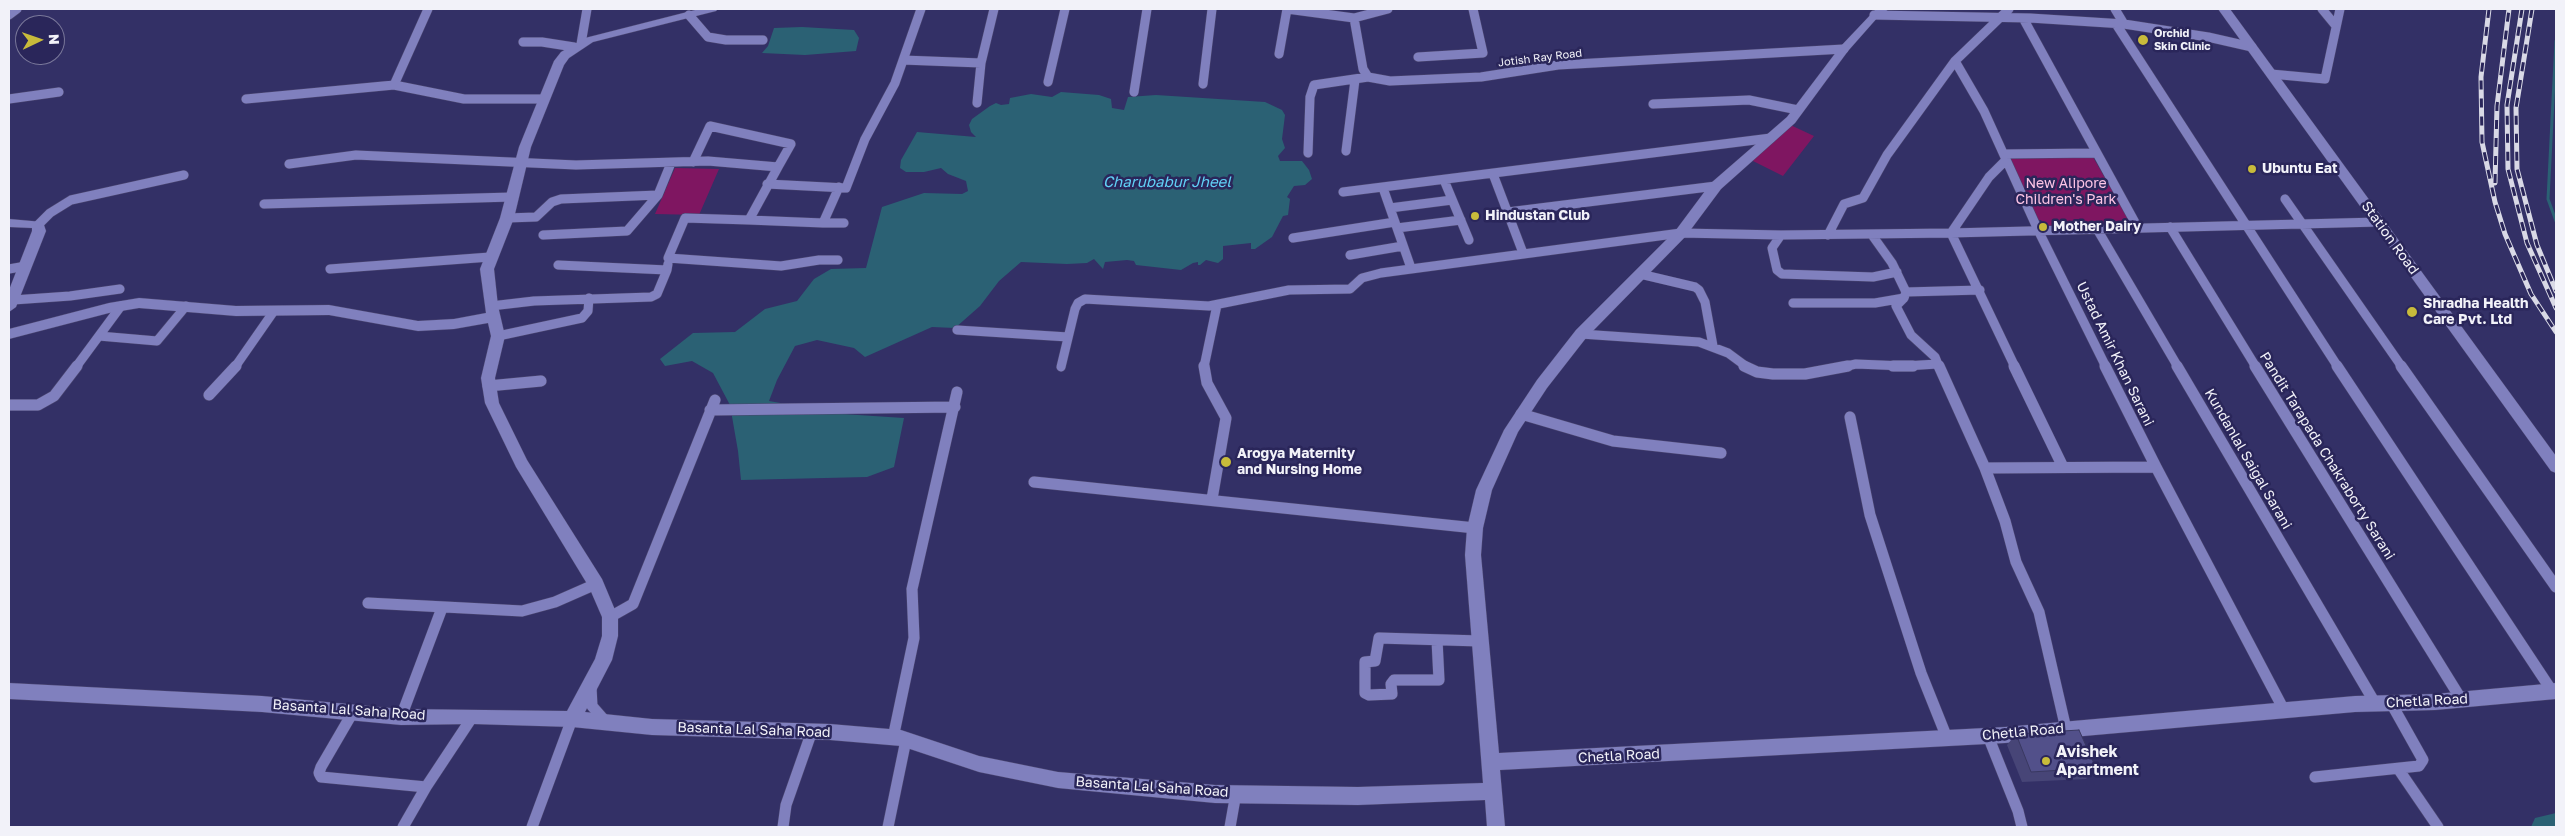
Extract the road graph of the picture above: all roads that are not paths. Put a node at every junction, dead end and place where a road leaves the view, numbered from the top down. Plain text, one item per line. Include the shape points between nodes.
1 (17, 9) edge
2 (428, 9) edge
3 (438, 9) edge
4 (588, 9) edge
5 (712, 9) edge
6 (921, 9) edge
7 (994, 9) edge
8 (1065, 9) edge
9 (1147, 9) edge
10 (1212, 9) edge
11 (1282, 9) edge
12 (1287, 9) edge
13 (1388, 9) edge
14 (1473, 9) edge
15 (2008, 9) edge
16 (2115, 9) edge
17 (2224, 9) edge
18 (2322, 9) edge
19 (2340, 9) edge
20 (1878, 12) edge
21 (9, 15) edge
22 (689, 15) junction
23 (1354, 18) junction
24 (1997, 18) junction
25 (2023, 18) junction
26 (2120, 24) junction
27 (2336, 26) junction
28 (763, 40) dead end
29 (523, 42) dead end
30 (578, 46) junction
31 (2252, 47) junction
32 (1844, 49) junction
33 (1279, 54) dead end
34 (1418, 57) dead end
35 (903, 60) junction
36 (1954, 60) junction
37 (981, 63) junction
38 (2271, 74) junction
39 (1368, 77) junction
40 (1355, 80) junction
41 (1048, 82) dead end
42 (1203, 84) dead end
43 (394, 85) junction
44 (59, 92) dead end
45 (1134, 92) dead end
46 (246, 98) dead end
47 (9, 99) edge
48 (544, 99) junction
49 (977, 103) dead end
50 (1653, 104) dead end
51 (1798, 110) junction
52 (1771, 138) junction
53 (1346, 151) dead end
54 (1308, 153) dead end
55 (2096, 154) junction
56 (2005, 157) junction
57 (692, 162) junction
58 (520, 163) junction
59 (671, 163) junction
60 (289, 164) dead end
61 (778, 167) junction
62 (1493, 174) junction
63 (184, 175) dead end
64 (1444, 180) junction
65 (767, 184) junction
66 (1716, 186) junction
67 (839, 187) junction
68 (1383, 188) junction
69 (1343, 192) dead end
70 (658, 195) junction
71 (512, 197) junction
72 (2285, 199) dead end
73 (1452, 200) junction
74 (264, 204) dead end
75 (1390, 208) junction
76 (1508, 212) junction
77 (507, 218) junction
78 (749, 220) junction
79 (1461, 220) junction
80 (2379, 222) junction
81 (9, 223) edge
82 (822, 223) junction
83 (844, 223) dead end
84 (2302, 224) junction
85 (38, 225) junction
86 (1396, 225) junction
87 (2244, 225) junction
88 (2170, 227) junction
89 (2138, 228) junction
90 (2097, 229) junction
91 (2038, 230) junction
92 (1681, 233) junction
93 (1828, 234) junction
94 (1951, 234) junction
95 (543, 235) dead end
96 (1781, 235) junction
97 (1872, 235) junction
98 (1293, 238) dead end
99 (1469, 240) dead end
100 (1403, 246) junction
101 (1523, 253) junction
102 (1350, 255) dead end
103 (490, 257) junction
104 (668, 258) junction
105 (838, 260) dead end
106 (558, 265) dead end
107 (26, 266) junction
108 (1411, 268) junction
109 (9, 269) edge
110 (330, 269) dead end
111 (667, 270) junction
112 (1897, 272) junction
113 (1640, 274) junction
114 (120, 289) dead end
115 (1980, 290) junction
116 (1905, 295) junction
117 (589, 298) junction
118 (1793, 303) dead end
119 (11, 304) edge
120 (1217, 305) junction
121 (121, 306) junction
122 (186, 306) junction
123 (274, 311) junction
124 (492, 311) junction
125 (957, 330) dead end
126 (9, 334) edge
127 (1582, 334) junction
128 (99, 336) junction
129 (498, 336) junction
130 (1068, 337) junction
131 (1713, 346) junction
132 (1937, 364) junction
133 (1061, 367) dead end
134 (541, 381) dead end
135 (488, 386) junction
136 (957, 392) dead end
137 (210, 395) dead end
138 (9, 405) edge
139 (955, 407) junction
140 (1521, 414) junction
141 (1850, 417) dead end
142 (1721, 452) dead end
143 (2063, 467) junction
144 (2156, 467) junction
145 (2556, 467) edge
146 (1985, 468) junction
147 (1034, 482) dead end
148 (1212, 499) junction
149 (1475, 528) junction
150 (596, 584) junction
151 (2556, 588) edge
152 (368, 603) dead end
153 (442, 608) junction
154 (610, 617) junction
155 (1437, 640) junction
156 (1480, 641) junction
157 (593, 677) junction
158 (9, 691) edge
159 (2554, 691) edge
160 (2461, 699) junction
161 (2383, 703) junction
162 (2284, 710) junction
163 (353, 712) junction
164 (473, 716) junction
165 (401, 717) junction
166 (572, 719) junction
167 (607, 722) junction
168 (2066, 729) junction
169 (812, 731) junction
170 (1988, 736) junction
171 (1947, 738) junction
172 (900, 739) junction
173 (1489, 762) junction
174 (2399, 770) junction
175 (2315, 777) dead end
176 (426, 787) junction
177 (1493, 791) junction
178 (1236, 793) junction
179 (402, 827) edge
180 (532, 827) edge
181 (783, 827) edge
182 (888, 827) edge
183 (1230, 827) edge
184 (1496, 827) edge
185 (2022, 827) edge
186 (2438, 827) edge

1 - 21 street
2 - 3 street
2 - 43 street
4 - 30 street
5 - 22 main road
6 - 35 street
7 - 37 street
8 - 41 street
9 - 45 street
10 - 42 street
11 - 12 street
12 - 23 street
12 - 33 street
13 - 23 street
14 - 34 street via 1483,53
15 - 24 street
16 - 26 street
17 - 31 main road, Station Road
18 - 27 street
19 - 27 street
20 - 24 street
20 - 32 main road
22 - 28 street via 708,37
22 - 30 main road
23 - 39 street via 1363,69
24 - 25 street
24 - 36 street
25 - 26 street
25 - 55 street
26 - 31 street
26 - 87 street
27 - 38 street via 2325,79
29 - 30 street
30 - 48 main road via 558,64
31 - 38 main road, Station Road
32 - 39 street, Jotish Ray Road via 1558,66 1441,80 1390,81
32 - 51 main road
35 - 37 street
35 - 67 street via 895,83 865,139 846,188
36 - 56 street, Ustad Amir Khan Sarani via 1984,111
36 - 93 street via 1886,155 1864,198 1844,204
37 - 49 street
38 - 80 main road, Station Road
39 - 40 street
40 - 53 street
40 - 54 street via 1314,85 1310,97
43 - 46 street
43 - 48 street via 464,99
44 - 47 street
48 - 58 main road
50 - 51 street via 1749,100
51 - 52 main road
52 - 62 street
52 - 66 main road
55 - 56 street
55 - 89 street
56 - 91 street, Ustad Amir Khan Sarani
56 - 94 street
57 - 59 street
57 - 61 street
57 - 61 street via 710,126 791,144
58 - 59 street
58 - 60 street via 356,155
58 - 71 main road
59 - 70 street
61 - 65 street
62 - 64 street
62 - 76 street
63 - 85 street via 71,200
64 - 68 street
64 - 73 street
65 - 67 street
65 - 78 street
66 - 76 street
66 - 92 main road
67 - 82 street
68 - 69 street
68 - 75 street
70 - 77 street via 561,199 552,202 536,217
70 - 95 street via 627,231
71 - 74 street
71 - 77 main road
72 - 84 street
73 - 75 street
73 - 79 street
75 - 86 street
76 - 101 street
77 - 103 main road
78 - 82 street
78 - 104 street via 685,218
79 - 86 street
79 - 99 street
80 - 84 street
80 - 145 main road, Station Road
81 - 85 main road
82 - 83 street
84 - 87 street
84 - 151 street
85 - 107 main road
86 - 98 street
86 - 100 street
87 - 88 street
87 - 159 street
88 - 89 street
88 - 160 street, Pandit Tarapada Chakraborty Sarani
89 - 90 street
90 - 91 street
90 - 161 street, Kundanlal Saigal Sarani
91 - 94 street
91 - 144 street, Ustad Amir Khan Sarani
92 - 96 street
92 - 101 street
92 - 113 main road
93 - 96 street
93 - 97 street
94 - 97 street
94 - 115 street
96 - 112 street via 1772,248 1775,266 1782,274 1873,277
97 - 112 street
100 - 102 street
100 - 108 street
101 - 108 street
103 - 110 street
103 - 124 main road via 487,269
104 - 105 street via 781,266
104 - 111 street
106 - 111 street
107 - 109 street
107 - 119 main road
108 - 120 street via 1368,276 1350,289 1289,290
111 - 117 street via 657,294 651,297
112 - 116 street
113 - 127 main road
113 - 131 street via 1699,290
114 - 119 street
115 - 116 street
115 - 143 street
116 - 118 street via 1875,303
116 - 132 street via 1896,306 1910,335 1930,350
117 - 124 street
117 - 129 street via 588,311 582,318
120 - 130 street via 1190,307 1085,299 1078,303
120 - 148 street via 1204,366 1207,383 1226,418
121 - 122 main road
121 - 126 main road
121 - 128 street
122 - 123 main road
122 - 128 street via 157,341
123 - 124 main road via 338,311 418,326 454,324
123 - 137 street via 236,366
124 - 129 main road
125 - 130 street
127 - 131 street via 1699,342
127 - 140 main road
128 - 138 street via 54,396 38,405
129 - 135 main road
130 - 133 street
131 - 132 street via 1750,368 1773,374 1805,374 1856,364
132 - 146 street
134 - 135 street
135 - 150 main road via 498,419 521,463
136 - 139 street
139 - 154 street via 712,405 632,604
139 - 172 street via 912,589 914,638
140 - 142 street via 1613,441
140 - 149 main road via 1484,490
141 - 171 street via 1870,515 1921,673
143 - 144 street
143 - 146 street
144 - 162 street, Ustad Amir Khan Sarani
146 - 168 street via 2016,562 2038,612
147 - 148 street
148 - 149 street via 1299,512
149 - 156 main road via 1473,555
150 - 153 street via 555,602 522,611
150 - 154 main road
152 - 153 street
153 - 165 street
154 - 157 main road via 610,636 604,660
155 - 155 street via 1379,638 1375,661 1365,662 1365,693 1392,694 1394,680 1439,680
155 - 156 street
156 - 173 main road
157 - 166 main road
157 - 167 street via 592,706
158 - 163 main road, Basanta Lal Saha Road
159 - 160 main road, Chetla Road
160 - 161 main road, Chetla Road
161 - 162 main road, Chetla Road
161 - 174 street, Kundanlal Saigal Sarani via 2423,760 2419,766
162 - 168 main road, Chetla Road
163 - 165 main road, Basanta Lal Saha Road
163 - 176 street via 320,767 318,773 321,777
164 - 165 main road, Basanta Lal Saha Road
164 - 166 main road, Basanta Lal Saha Road
164 - 176 street
166 - 167 main road, Basanta Lal Saha Road
166 - 180 street
167 - 169 main road, Basanta Lal Saha Road via 652,727
168 - 170 main road, Chetla Road
169 - 172 main road, Basanta Lal Saha Road
169 - 181 street via 786,805
170 - 171 main road, Chetla Road
170 - 185 street
171 - 173 main road, Chetla Road
172 - 178 main road, Basanta Lal Saha Road via 979,764 1058,780
172 - 182 street
173 - 177 main road
174 - 175 street
174 - 186 street
176 - 179 street
177 - 178 main road, Basanta Lal Saha Road via 1358,796
177 - 184 main road
178 - 183 street

